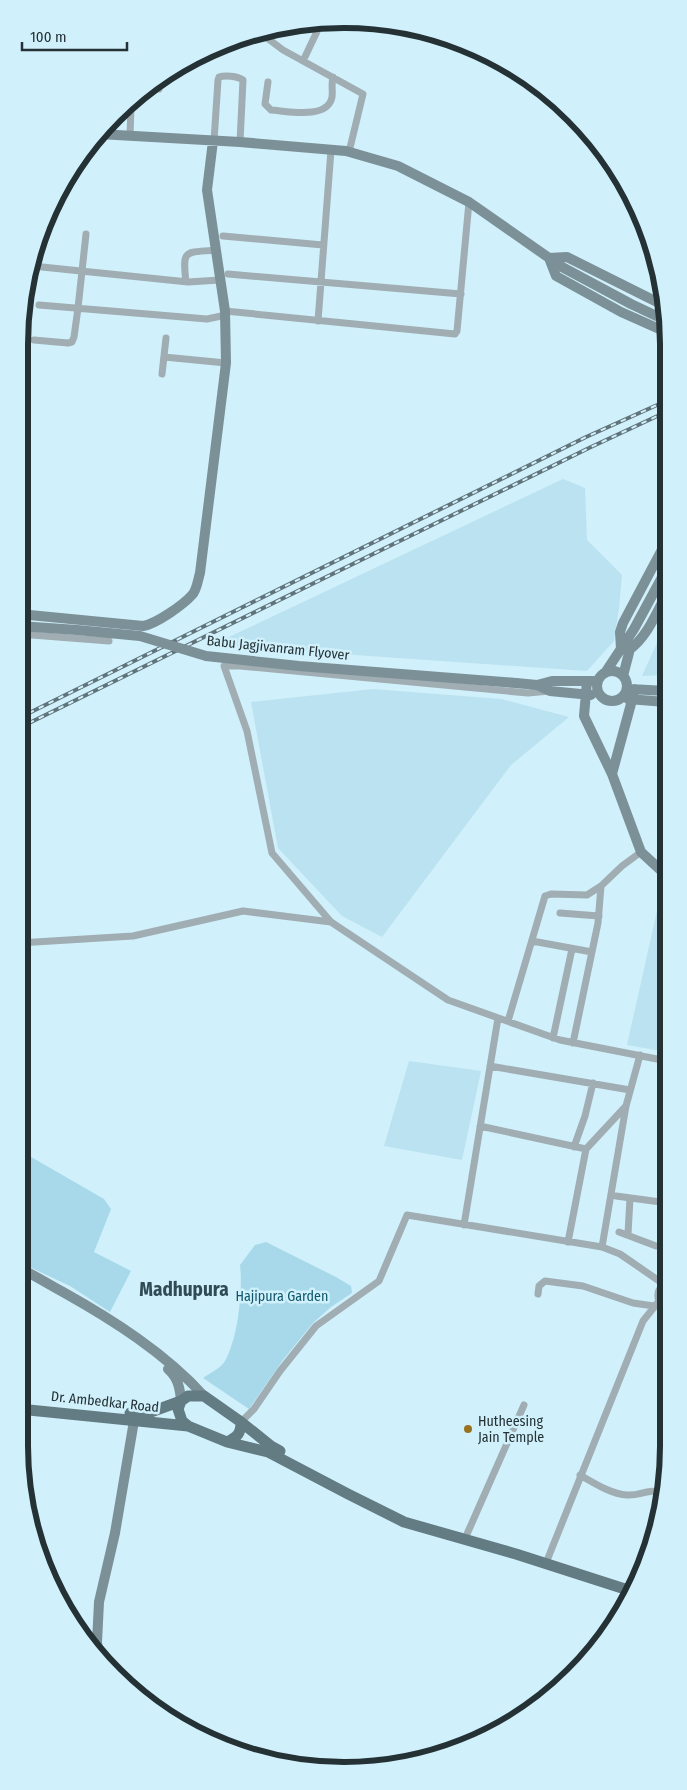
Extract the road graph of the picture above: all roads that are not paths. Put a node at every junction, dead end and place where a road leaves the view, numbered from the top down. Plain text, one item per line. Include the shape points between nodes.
1 (318, 28) edge
2 (266, 37) edge
3 (303, 61) junction
4 (333, 77) junction
5 (268, 82) dead end
6 (131, 110) edge
7 (107, 134) edge
8 (130, 136) junction
9 (214, 141) junction
10 (240, 142) junction
11 (331, 150) junction
12 (349, 152) junction
13 (469, 202) junction
14 (86, 234) dead end
15 (223, 236) dead end
16 (323, 245) junction
17 (216, 250) junction
18 (549, 258) junction
19 (42, 267) dead end
20 (82, 271) junction
21 (224, 277) junction
22 (186, 282) junction
23 (321, 282) junction
24 (461, 294) junction
25 (657, 301) edge
26 (38, 304) dead end
27 (78, 308) junction
28 (225, 313) junction
29 (658, 317) edge
30 (318, 321) junction
31 (659, 329) edge
32 (166, 338) dead end
33 (34, 340) dead end
34 (164, 357) junction
35 (226, 363) junction
36 (162, 374) dead end
37 (660, 553) edge
38 (660, 581) edge
39 (660, 606) edge
40 (28, 615) edge
41 (28, 627) edge
42 (28, 635) edge
43 (109, 641) dead end
44 (625, 650) junction
45 (623, 676) junction
46 (601, 677) junction
47 (586, 681) junction
48 (537, 685) junction
49 (550, 691) junction
50 (660, 691) edge
51 (632, 692) junction
52 (585, 694) junction
53 (600, 696) junction
54 (660, 700) edge
55 (612, 774) junction
56 (641, 852) junction
57 (660, 870) edge
58 (601, 886) junction
59 (560, 913) dead end
60 (599, 916) junction
61 (331, 922) junction
62 (532, 941) junction
63 (28, 942) edge
64 (572, 948) junction
65 (592, 952) junction
66 (498, 1018) junction
67 (508, 1022) junction
68 (553, 1038) junction
69 (574, 1042) junction
70 (640, 1056) junction
71 (660, 1060) edge
72 (490, 1066) junction
73 (593, 1083) junction
74 (630, 1090) junction
75 (626, 1106) junction
76 (480, 1126) junction
77 (574, 1147) junction
78 (586, 1149) junction
79 (616, 1196) dead end
80 (630, 1198) junction
81 (660, 1202) edge
82 (464, 1225) junction
83 (619, 1232) dead end
84 (628, 1234) junction
85 (568, 1242) junction
86 (660, 1246) edge
87 (602, 1248) junction
88 (28, 1272) edge
89 (28, 1278) edge
90 (660, 1280) edge
91 (660, 1289) edge
92 (538, 1294) dead end
93 (656, 1304) junction
94 (660, 1305) edge
95 (204, 1396) junction
96 (182, 1401) junction
97 (28, 1403) edge
98 (524, 1405) dead end
99 (28, 1410) edge
100 (135, 1417) junction
101 (241, 1422) junction
102 (188, 1426) junction
103 (227, 1442) junction
104 (580, 1475) junction
105 (656, 1492) edge
106 (467, 1534) junction
107 (546, 1560) junction
108 (628, 1583) edge
109 (625, 1589) edge
110 (97, 1644) edge

1 - 3 street
2 - 3 street
3 - 4 street
4 - 5 street via 332,98 322,110 314,112 267,108 264,104
4 - 12 street via 363,94
6 - 8 street
7 - 8 street
8 - 9 street
9 - 10 street
9 - 10 street via 218,80 222,76 243,80
9 - 17 street via 207,190
10 - 11 street
11 - 12 street
11 - 16 street
12 - 13 street via 398,166
13 - 18 street
13 - 24 street
14 - 20 street
15 - 16 street
16 - 23 street
17 - 21 street
17 - 22 street via 188,253 184,262
18 - 25 street via 567,257
18 - 29 street
18 - 31 street via 556,276
19 - 20 street
20 - 22 street
20 - 27 street
21 - 22 street
21 - 23 street
21 - 28 street
23 - 24 street
23 - 30 street
24 - 30 street via 457,331 452,334
26 - 27 street
27 - 28 street via 207,319
27 - 33 street via 72,342
28 - 30 street
28 - 35 street
32 - 34 street
34 - 35 street
34 - 36 street
35 - 40 street via 200,573 194,594 176,609 143,626
37 - 44 street via 623,623 620,632
38 - 44 street
39 - 44 street via 637,644
41 - 48 street, Babu Jagjivanram Flyover, bridge via 140,636 206,656
42 - 43 street
44 - 45 street
44 - 46 street
45 - 46 street via 614,671
45 - 51 street
46 - 47 street
46 - 53 street via 597,686
47 - 48 street via 552,680
47 - 52 street
48 - 49 street
49 - 52 street
49 - 61 street via 528,693 224,666 247,732 272,853
50 - 51 street
51 - 53 street via 618,701 608,701
51 - 54 street
51 - 55 street
52 - 53 street
52 - 55 street via 584,716
55 - 56 street
56 - 57 street
56 - 58 street
58 - 60 street
58 - 62 street via 587,895 545,896
59 - 60 street
60 - 65 street
61 - 63 street via 243,911 133,936
61 - 66 street via 448,1000
62 - 64 street
62 - 67 street
64 - 65 street
64 - 68 street
65 - 69 street
66 - 67 street
66 - 72 street
67 - 68 street
68 - 69 street
69 - 70 street
70 - 71 street
70 - 74 street
72 - 73 street
72 - 76 street
73 - 74 street
73 - 77 street
74 - 75 street
75 - 78 street
75 - 87 street
76 - 77 street
76 - 82 street
77 - 78 street
78 - 85 street
79 - 80 street
80 - 81 street
80 - 84 street
82 - 85 street
82 - 101 street via 407,1215 379,1282 316,1326
83 - 84 street
84 - 86 street
85 - 87 street
87 - 90 street via 620,1254
88 - 95 street via 90,1307 160,1356
89 - 96 street via 88,1312 154,1357 176,1376
91 - 93 street
92 - 93 street via 539,1286 545,1280 582,1286 633,1304
93 - 94 street
93 - 104 street via 643,1321
95 - 96 main road, Dr. Ambedkar Road via 188,1396
95 - 101 main road
96 - 100 main road, Dr. Ambedkar Road
96 - 102 main road via 178,1409 182,1421
97 - 100 main road, Dr. Ambedkar Road
98 - 106 street
99 - 100 main road, Dr. Ambedkar Road
100 - 102 main road, Dr. Ambedkar Road
100 - 110 street via 115,1533 99,1602
101 - 103 main road via 237,1438
101 - 106 main road via 271,1446 350,1489 407,1516
102 - 103 main road, Dr. Ambedkar Road
103 - 107 main road, Dr. Ambedkar Road via 268,1452 404,1522
104 - 105 street via 626,1495
104 - 107 street
106 - 107 main road
107 - 108 main road
107 - 109 main road

